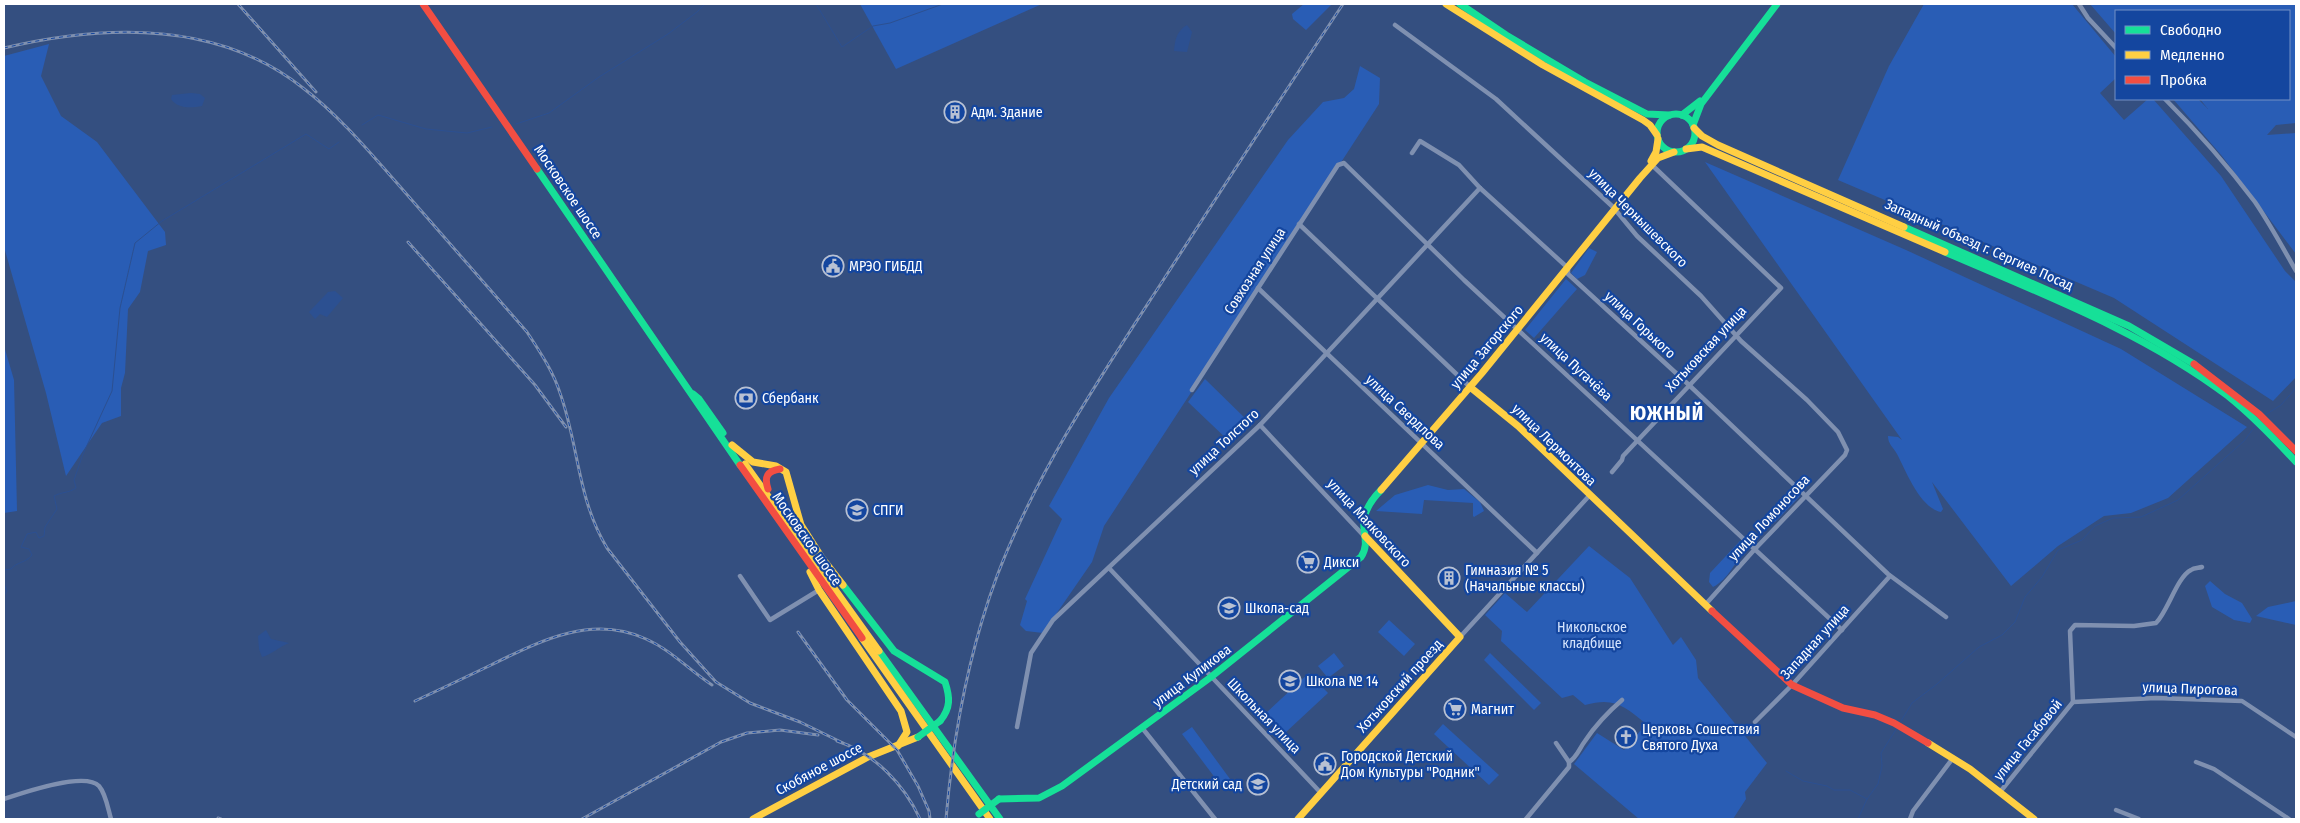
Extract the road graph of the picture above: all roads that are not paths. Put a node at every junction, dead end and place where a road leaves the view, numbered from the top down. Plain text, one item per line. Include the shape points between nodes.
1 (423, 4) edge
2 (1446, 4) edge
3 (1460, 4) edge
4 (1777, 4) edge
5 (2079, 4) edge
6 (1395, 25) dead end
7 (2115, 47) edge
8 (1723, 77) junction
9 (2166, 100) edge
10 (1669, 115) junction
11 (1682, 115) junction
12 (1694, 127) junction
13 (1658, 137) junction
14 (1686, 149) junction
15 (1674, 152) junction
16 (1412, 153) dead end
17 (1338, 165) joint
18 (1652, 165) junction
19 (1640, 178) junction
20 (1480, 188) junction
21 (1615, 209) junction
22 (1299, 224) junction
23 (1428, 244) junction
24 (1568, 268) junction
25 (2296, 271) edge
26 (1258, 288) junction
27 (1378, 298) junction
28 (1519, 329) junction
29 (1736, 336) junction
30 (1327, 354) junction
31 (1689, 385) junction
32 (1470, 387) junction
33 (1192, 390) dead end
34 (692, 394) junction
35 (2244, 404) junction
36 (1260, 425) junction
37 (2272, 430) junction
38 (1638, 440) junction
39 (1422, 442) junction
40 (732, 445) junction
41 (1846, 446) joint
42 (2296, 451) edge
43 (2296, 462) edge
44 (783, 470) junction
45 (1612, 472) dead end
46 (756, 483) junction
47 (1805, 495) junction
48 (1589, 496) junction
49 (775, 504) junction
50 (1364, 536) junction
51 (791, 539) junction
52 (1755, 549) junction
53 (1537, 553) junction
54 (2202, 567) dead end
55 (1108, 568) junction
56 (740, 576) dead end
57 (1890, 576) junction
58 (819, 590) junction
59 (1705, 605) junction
60 (1946, 616) dead end
61 (1842, 630) junction
62 (1460, 637) junction
63 (1212, 677) junction
64 (1792, 685) junction
65 (907, 695) junction
66 (1622, 700) dead end
67 (2073, 702) junction
68 (940, 721) joint
69 (1755, 722) dead end
70 (1017, 727) dead end
71 (1146, 727) junction
72 (2296, 736) edge
73 (1556, 743) dead end
74 (898, 746) junction
75 (1952, 758) junction
76 (1569, 762) junction
77 (2196, 762) dead end
78 (1320, 792) junction
79 (2000, 792) junction
80 (4, 799) edge
81 (2116, 810) dead end
82 (976, 816) edge
83 (111, 819) edge
84 (753, 819) edge
85 (990, 819) edge
86 (1000, 819) edge
87 (1215, 819) edge
88 (1298, 819) edge
89 (1526, 819) edge
90 (1910, 819) edge
91 (2034, 819) edge
92 (2139, 819) edge
93 (2289, 819) edge

1 - 34 main road, Московское шоссе
2 - 13 main road via 1581,89 1643,120
3 - 10 main road via 1585,82 1647,114
4 - 8 main road
5 - 7 street
6 - 21 street, улица Чернышевского via 1496,99
8 - 11 main road via 1697,105
8 - 12 main road via 1700,107
9 - 25 street via 2196,130 2256,203
10 - 11 main road
10 - 13 main road via 1660,123
11 - 12 main road
12 - 14 main road via 1693,142
12 - 35 main road, Западный объезд г. Сергиев Посад via 1718,145 2129,326 2172,348
13 - 15 main road via 1666,149
13 - 19 main road via 1656,152
14 - 15 main road
14 - 35 main road, Западный объезд г. Сергиев Посад via 1702,147 2125,331
15 - 18 main road via 1661,156
16 - 20 street, улица Горького via 1420,141 1459,165
17 - 22 street, Совхозная улица
17 - 23 street, улица Пугачёва via 1344,163
18 - 19 main road
18 - 29 street, Хотьковская улица via 1780,288
19 - 21 main road, улица Загорского
20 - 23 street, улица Толстого
20 - 24 street, улица Горького
21 - 24 main road, улица Загорского
21 - 29 street, улица Чернышевского via 1637,236 1701,296
22 - 26 street, Совхозная улица
22 - 27 street, улица Лермонтова
23 - 27 street, улица Толстого
23 - 28 street, улица Пугачёва
24 - 28 main road, улица Загорского
24 - 31 street, улица Горького via 1568,274
26 - 30 street, улица Свердлова
26 - 33 street, Совхозная улица
27 - 30 street, улица Толстого
27 - 32 street, улица Лермонтова
28 - 32 main road, улица Загорского
28 - 38 street, улица Пугачёва
29 - 31 street, Хотьковская улица
29 - 41 street, улица Чернышевского via 1807,400 1838,432
30 - 36 street, улица Толстого
30 - 39 street, улица Свердлова
31 - 38 street, Хотьковская улица
31 - 47 street, улица Горького
32 - 39 main road, улица Загорского
32 - 48 main road, улица Лермонтова via 1518,426
34 - 40 main road, Московское шоссе via 700,399
34 - 46 main road, Московское шоссе
35 - 37 main road
36 - 50 street, улица Маяковского
36 - 55 street, улица Толстого
37 - 42 main road
37 - 43 main road
38 - 45 street, Хотьковская улица
38 - 52 street, улица Пугачёва
39 - 50 main road, улица Загорского via 1370,502 1364,518
39 - 53 street, улица Свердлова
40 - 44 main road via 753,462
40 - 46 main road, Московское шоссе
41 - 47 street, улица Ломоносова via 1845,455
44 - 46 main road via 767,468
44 - 49 main road, Московское шоссе via 772,470 765,478
44 - 68 main road, Московское шоссе via 788,475 802,525 809,538 881,635 903,659 945,682 950,697 946,714
46 - 49 main road, Московское шоссе
46 - 51 main road, Московское шоссе
47 - 52 street, улица Ломоносова
47 - 57 street, улица Горького
48 - 53 street
48 - 59 main road, улица Лермонтова
49 - 65 main road, Московское шоссе
50 - 62 main road, улица Маяковского
50 - 63 main road, улица Куликова via 1366,550 1361,557
51 - 58 main road
51 - 65 main road, Московское шоссе
52 - 59 street, улица Ломоносова
52 - 61 street, улица Пугачёва
53 - 62 street
54 - 67 street via 2190,570 2183,578 2156,623 2134,626 2075,624 2070,631
55 - 63 street, Школьная улица
55 - 70 street, улица Толстого via 1053,620 1031,653
56 - 58 street via 770,620
57 - 60 street, улица Горького
57 - 61 street, Западная улица
58 - 74 main road via 901,711 907,732
59 - 64 main road, улица Лермонтова
61 - 64 street, Западная улица
62 - 78 main road, Хотьковский проезд
63 - 71 main road, улица Куликова
63 - 78 street, Школьная улица
64 - 69 street, Западная улица
64 - 75 main road, улица Лермонтова via 1843,708 1894,723
65 - 85 main road
65 - 86 main road
66 - 76 street via 1608,712
67 - 72 street, улица Пирогова via 2156,698 2242,701
67 - 79 street, улица Гасабовой
68 - 74 main road, Скобяное шоссе, bridge
71 - 82 main road, улица Куликова, bridge via 1050,793 1039,798 1002,799
71 - 87 street
73 - 76 street
74 - 84 main road, Скобяное шоссе via 868,756
75 - 79 main road, улица Лермонтова
75 - 90 street
76 - 89 street via 1562,778
77 - 93 street via 2214,770
78 - 88 main road, Хотьковский проезд
79 - 91 main road, улица Лермонтова
80 - 83 street via 54,784 91,781 102,790
81 - 92 street

